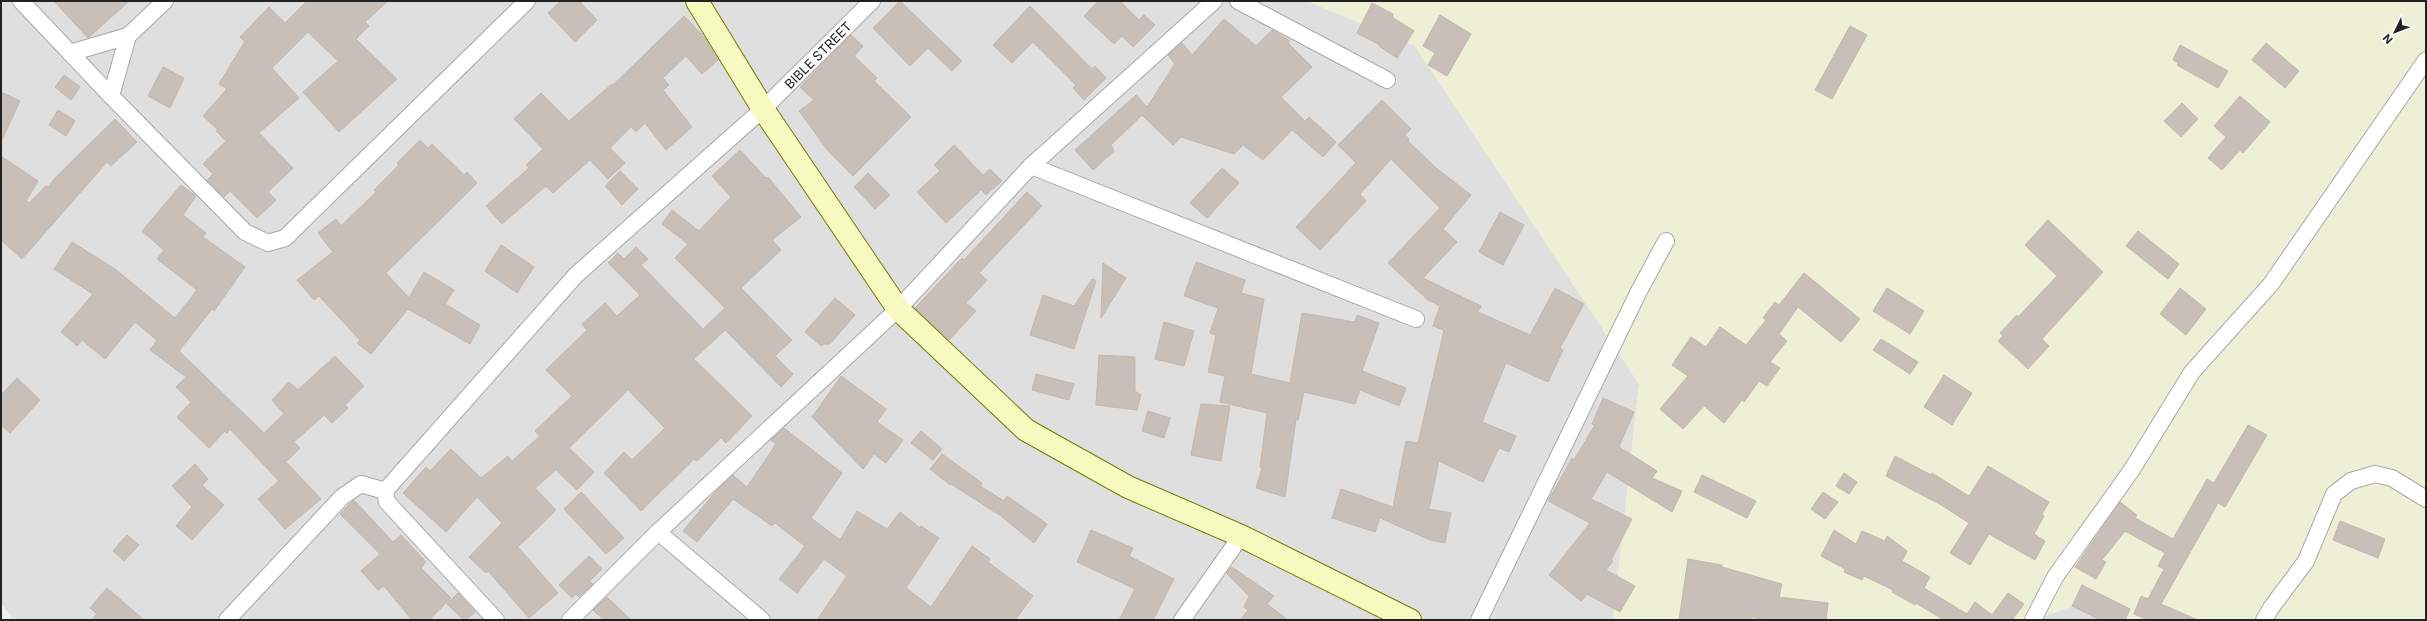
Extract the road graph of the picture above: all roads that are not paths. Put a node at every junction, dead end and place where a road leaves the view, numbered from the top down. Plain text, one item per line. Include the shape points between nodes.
1 (21, 1) edge
2 (165, 1) edge
3 (527, 1) edge
4 (697, 1) edge
5 (872, 1) edge
6 (1214, 1) edge
7 (1238, 1) edge
8 (128, 36) junction
9 (70, 53) junction
10 (2426, 60) edge
11 (1387, 80) dead end
12 (111, 96) junction
13 (763, 109) junction
14 (1032, 166) junction
15 (1666, 241) dead end
16 (898, 309) junction
17 (1416, 319) dead end
18 (384, 491) junction
19 (2426, 499) edge
20 (658, 532) junction
21 (1241, 536) junction
22 (227, 620) edge
23 (496, 620) edge
24 (570, 620) edge
25 (762, 620) edge
26 (1182, 620) edge
27 (1410, 620) edge
28 (1479, 620) edge
29 (2033, 620) edge
30 (2264, 620) edge

1 - 9 street
2 - 8 street
3 - 12 street via 285,238 268,243 245,232
4 - 13 street
5 - 13 street, BIBLE STREET
6 - 14 street
7 - 11 street
8 - 9 street
8 - 12 street
9 - 12 street
10 - 29 street via 2271,284 2192,372 2130,471 2055,577
13 - 16 street
13 - 18 street, BIBLE STREET via 576,275
14 - 16 street
14 - 17 street
15 - 28 street via 1639,291
16 - 20 street
16 - 21 street via 1026,430 1128,487
18 - 22 street via 361,484 342,497
18 - 23 street via 387,502
19 - 30 street via 2392,478 2375,474 2350,481 2334,494 2306,561
20 - 24 street
20 - 25 street
21 - 26 street
21 - 27 street

